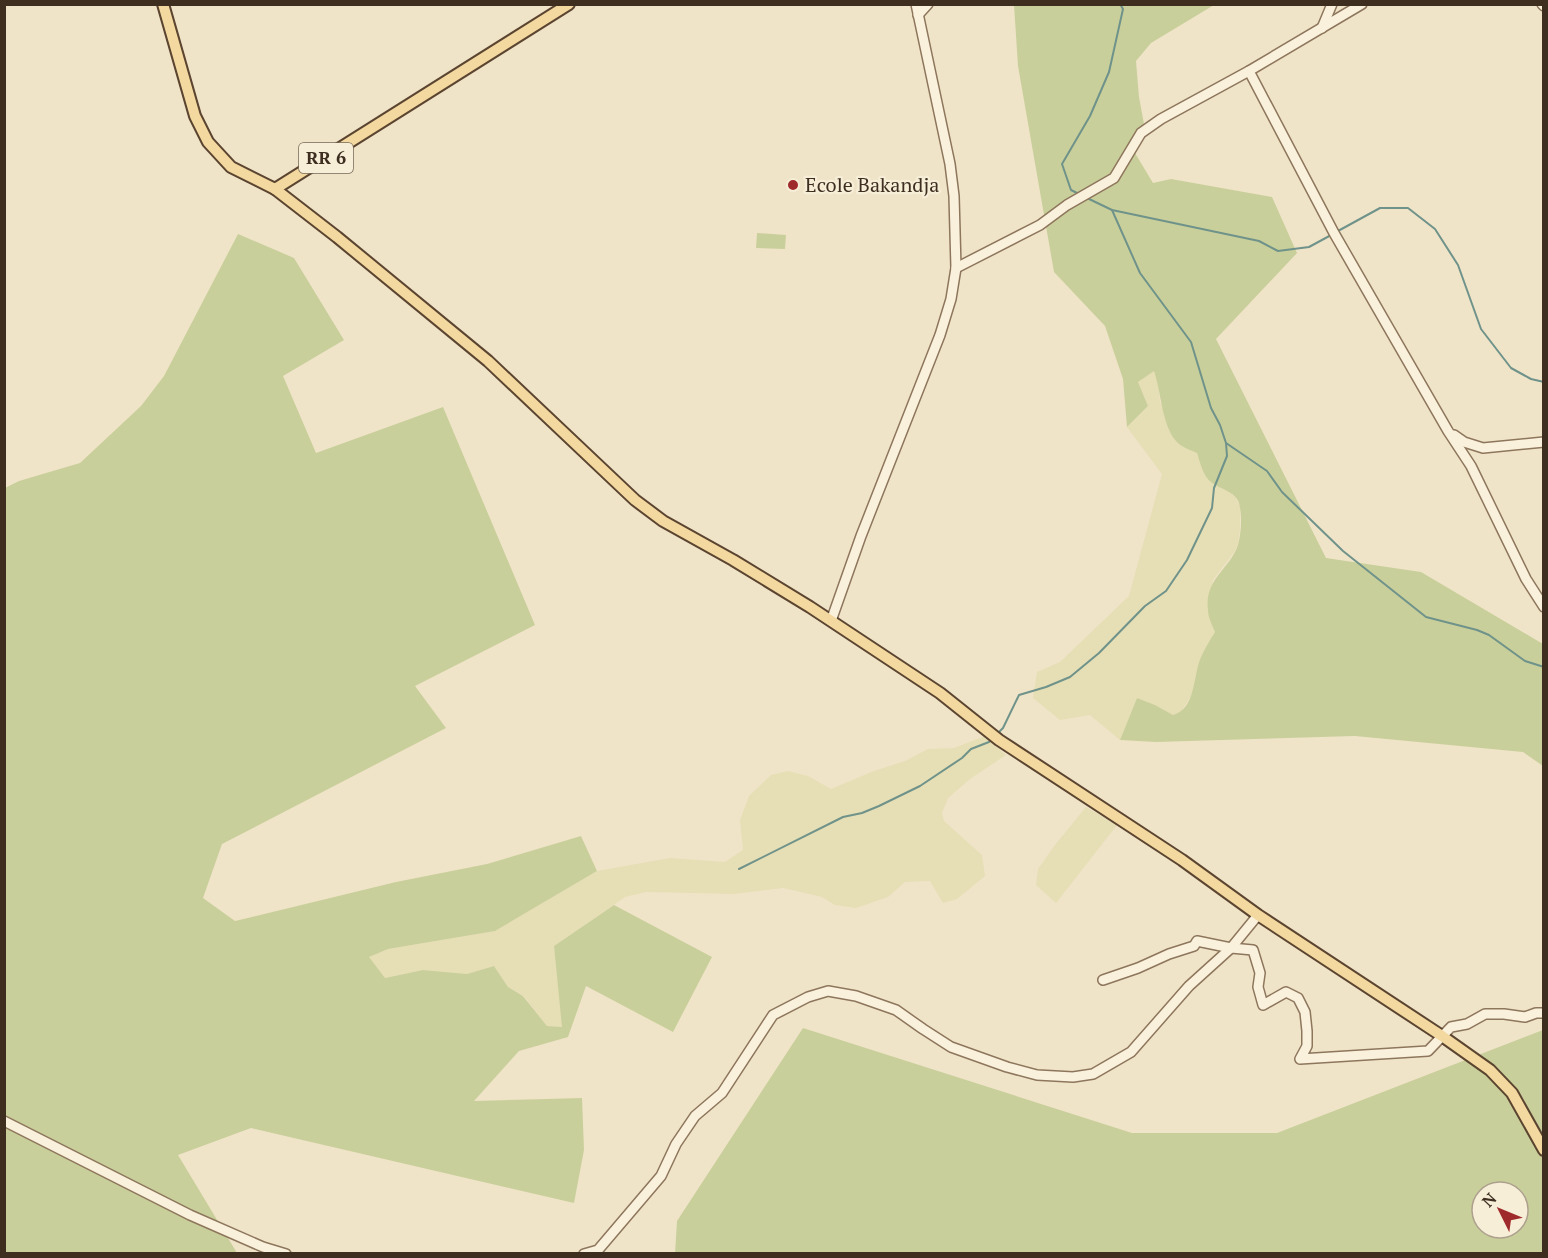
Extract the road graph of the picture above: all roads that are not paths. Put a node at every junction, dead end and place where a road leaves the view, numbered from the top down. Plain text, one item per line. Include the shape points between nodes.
1 (164, 4) edge
2 (569, 4) edge
3 (915, 4) edge
4 (928, 4) edge
5 (1332, 4) edge
6 (1362, 4) edge
7 (918, 15) junction
8 (1322, 28) junction
9 (1249, 71) junction
10 (275, 189) junction
11 (956, 268) junction
12 (1448, 431) junction
13 (1544, 442) edge
14 (1544, 607) edge
15 (831, 621) junction
16 (1258, 915) junction
17 (1231, 948) junction
18 (1103, 980) dead end
19 (1544, 1013) edge
20 (1442, 1036) junction
21 (4, 1121) edge
22 (1544, 1150) edge
23 (597, 1252) edge
24 (286, 1254) edge
25 (584, 1254) edge

1 - 10 main road, RR 6 via 195,116 208,142 231,167
2 - 10 main road, RR 6
3 - 7 street
4 - 7 street
5 - 8 street
6 - 8 street
7 - 11 street via 950,164
8 - 9 street
9 - 11 street via 1141,134 1114,178 1040,225
9 - 12 street via 1334,233
10 - 15 main road via 488,361 635,500 663,521
11 - 15 street via 940,335
12 - 13 street via 1482,448
12 - 14 street via 1471,466 1526,579
15 - 16 main road
16 - 17 street
16 - 20 main road
17 - 18 street via 1197,940 1194,946
17 - 20 street via 1253,950 1263,1005 1286,992 1299,998 1307,1031 1307,1046 1300,1059 1428,1051
17 - 23 street via 1189,986 1131,1052 1093,1074 1073,1077 1037,1075 951,1047 896,1010 856,996 828,991 808,997 773,1015 722,1093 688,1126 661,1176
19 - 20 street via 1525,1017 1485,1014 1451,1027
20 - 22 main road via 1490,1070 1512,1093
21 - 24 street via 190,1215
23 - 25 street

